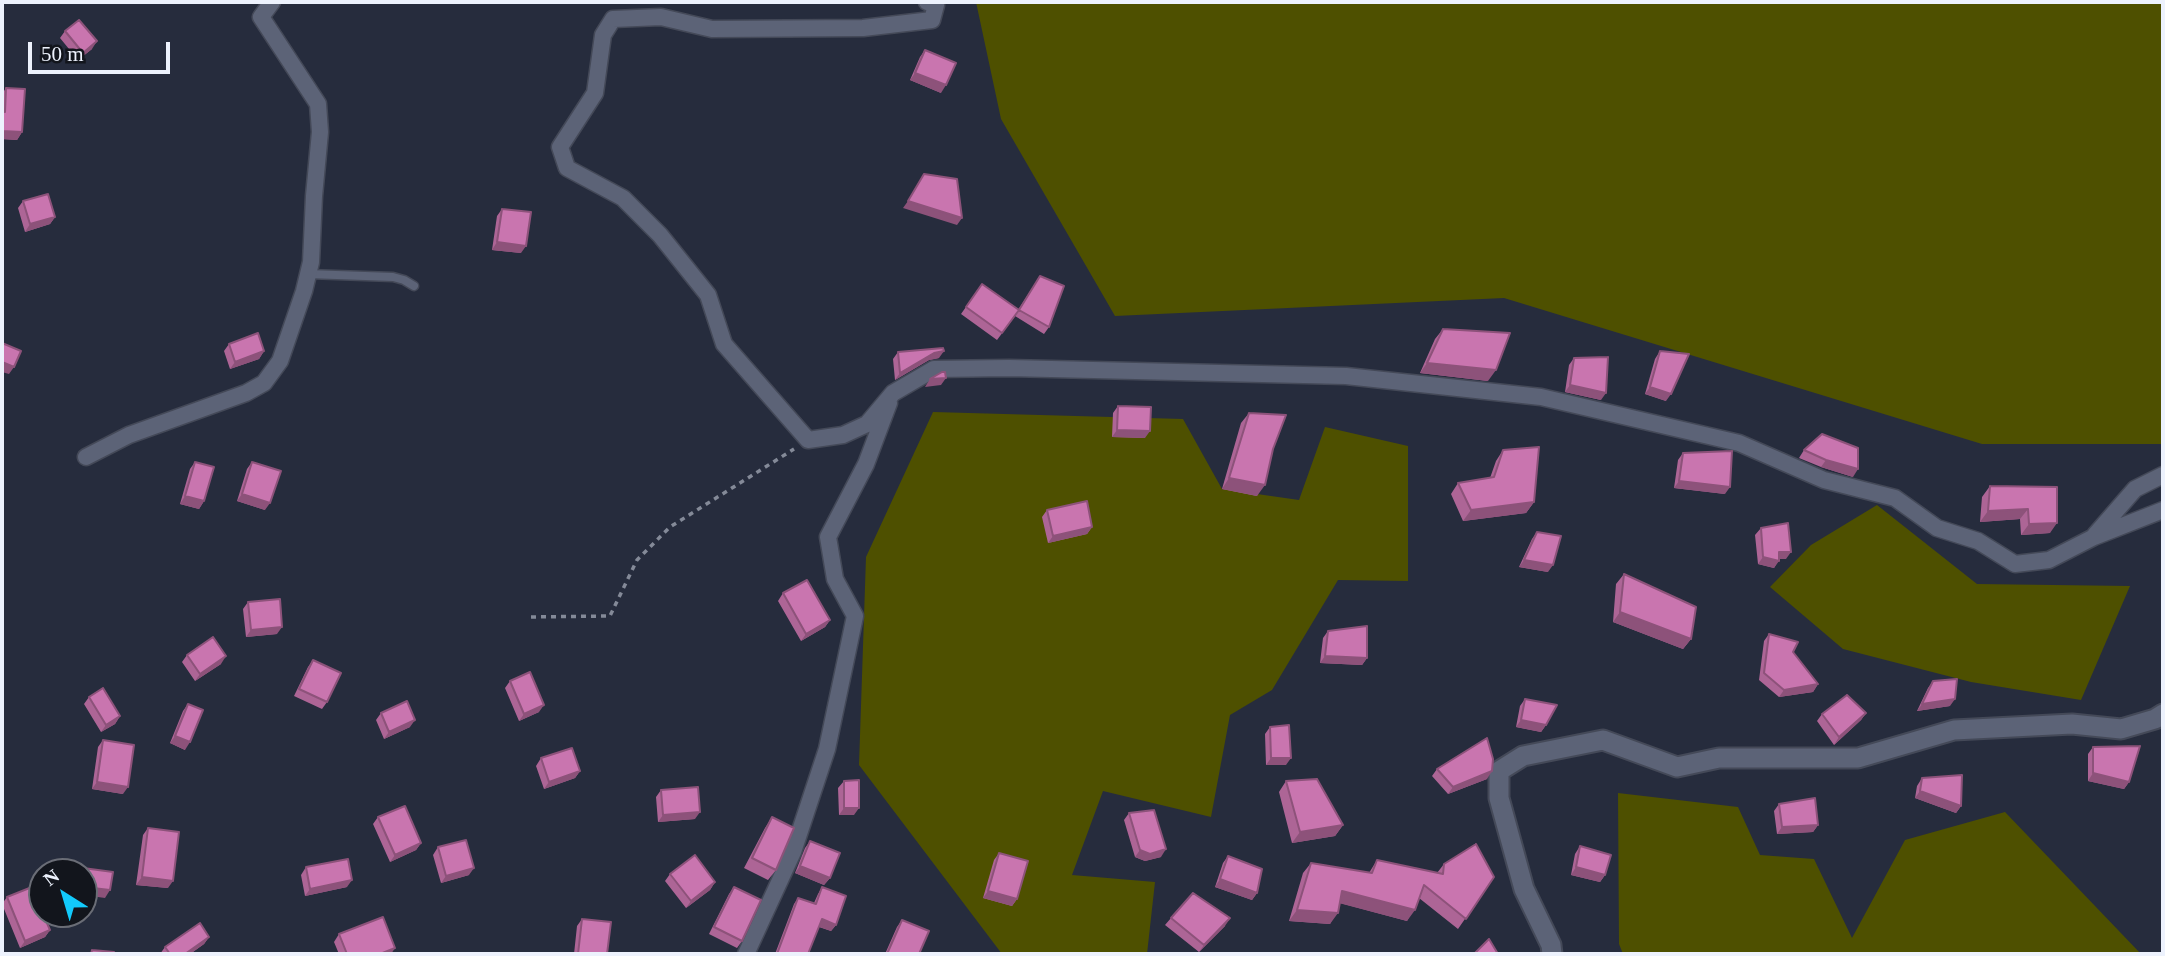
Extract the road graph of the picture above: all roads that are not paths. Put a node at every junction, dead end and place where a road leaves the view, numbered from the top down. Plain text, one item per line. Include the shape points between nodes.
1 (272, 2) edge
2 (927, 2) edge
3 (308, 275) junction
4 (414, 286) dead end
5 (893, 393) junction
6 (86, 457) dead end
7 (2163, 475) edge
8 (2163, 510) edge
9 (2094, 537) junction
10 (2163, 714) edge
11 (746, 954) edge
12 (1552, 954) edge

1 - 3 street via 261,17 318,104 320,132
2 - 5 street via 936,5 932,20 863,29 712,29 660,17 613,19 603,35 595,93 560,147 568,168 623,198 660,235 708,295 724,344 808,440 843,435 867,424
3 - 4 lane via 393,277
3 - 6 street via 280,361 264,383 204,410 129,435
5 - 9 street via 934,369 1009,368 1346,376 1541,397 1739,443 1824,480 1895,498 1937,528 1978,541 2015,564 2049,560
5 - 11 street via 866,464 828,537 835,579 855,616 827,748 793,852
7 - 9 street via 2135,489
8 - 9 street
10 - 12 street via 2121,729 2072,724 1954,730 1858,758 1719,758 1677,767 1603,740 1523,756 1499,771 1499,798 1524,889

